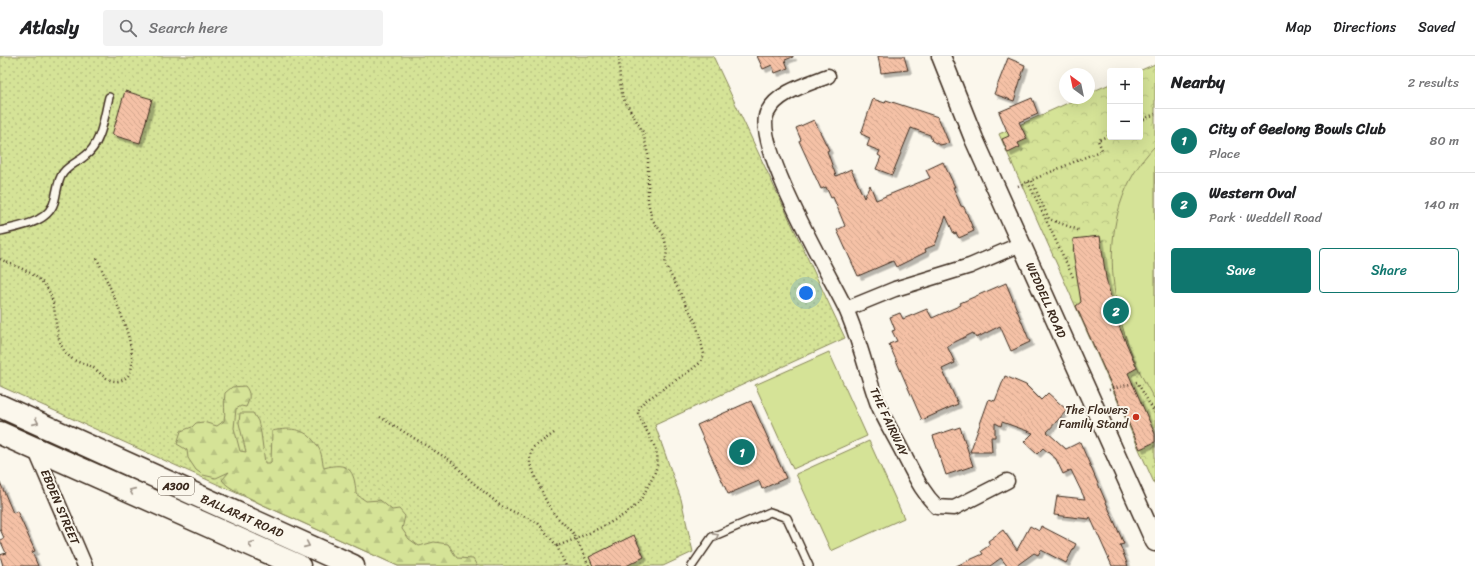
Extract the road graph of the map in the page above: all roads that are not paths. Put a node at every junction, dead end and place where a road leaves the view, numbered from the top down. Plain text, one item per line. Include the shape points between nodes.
1 (940, 56) edge
2 (828, 76) dead end
3 (109, 97) dead end
4 (0, 231) edge
5 (1021, 244) junction
6 (846, 309) junction
7 (0, 406) edge
8 (0, 433) edge
9 (35, 449) junction
10 (1007, 482) dead end
11 (1155, 542) edge
12 (85, 566) edge
13 (299, 566) edge
14 (353, 566) edge
15 (692, 566) edge
16 (809, 566) edge

1 - 5 street, WEDDELL ROAD
2 - 6 street, THE FAIRWAY via 776,101 767,114 766,128 769,143 797,216
3 - 4 lane via 99,137 86,156 63,172 54,204 49,212 41,219
5 - 6 street via 970,266 895,289
5 - 11 street, WEDDELL ROAD
6 - 10 street, THE FAIRWAY via 878,404 924,494 937,507 954,508
7 -> 14 highway, BALLARAT ROAD / A300
8 - 9 highway, BALLARAT ROAD / A300
9 - 12 street, EBDEN STREET
13 -> 9 highway, BALLARAT ROAD / A300
15 -> 16 lane via 712,538 770,512 788,518

